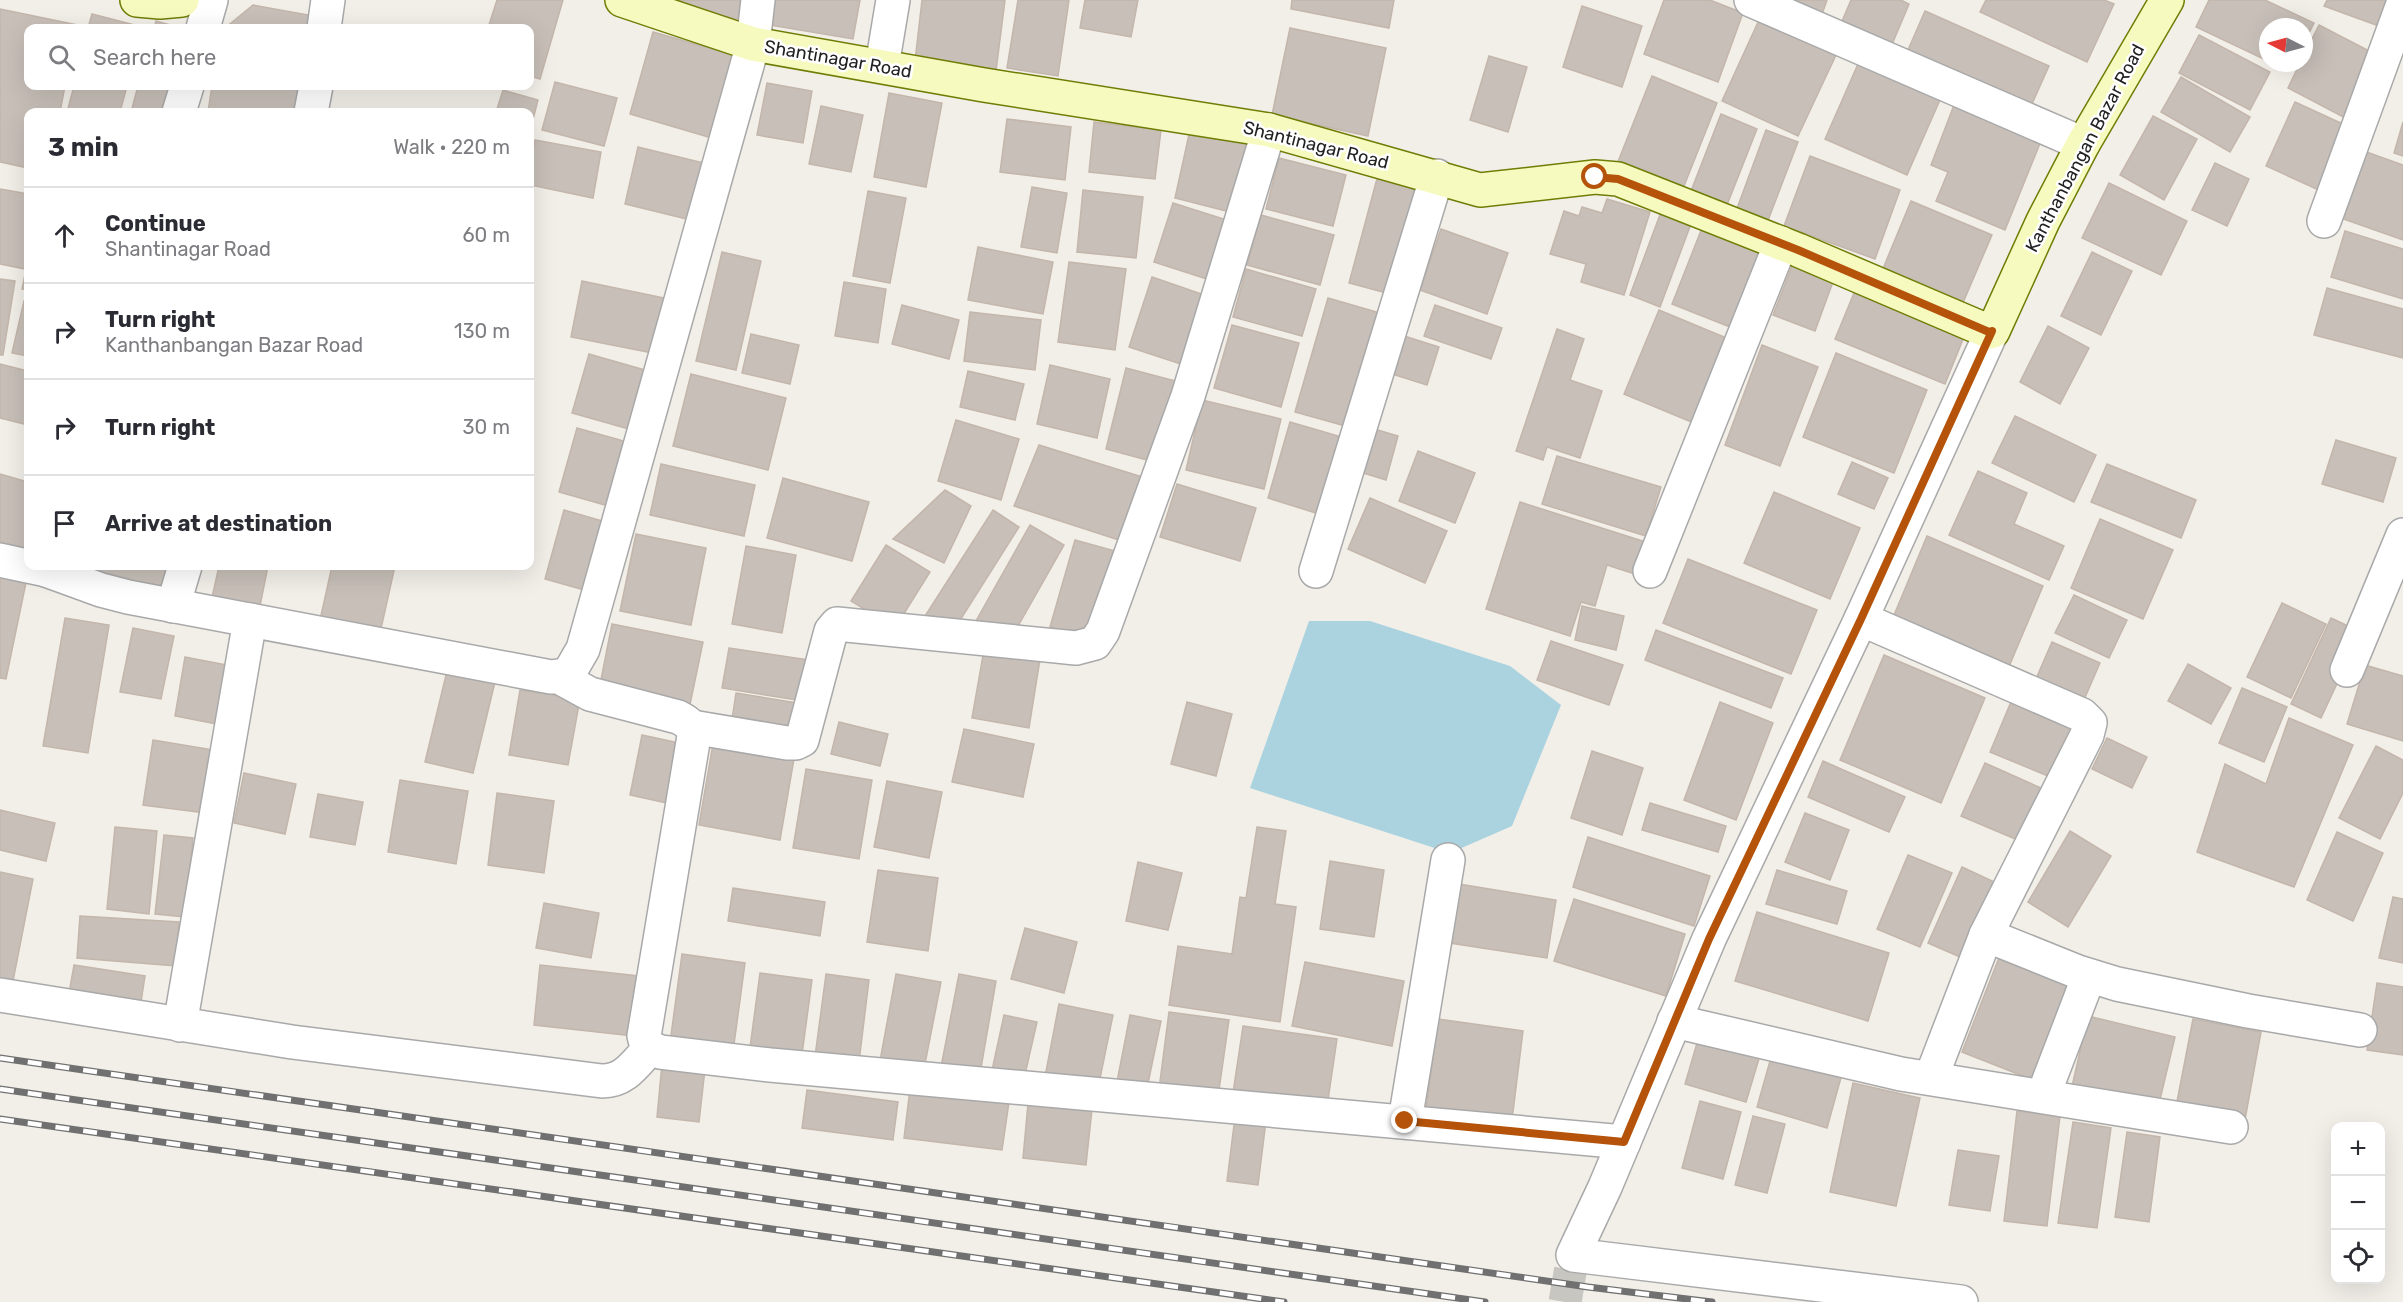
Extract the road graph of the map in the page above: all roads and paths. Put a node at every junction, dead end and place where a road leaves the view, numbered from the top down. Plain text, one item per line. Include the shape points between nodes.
1 (211, 0) edge
2 (328, 0) edge
3 (622, 0) edge
4 (758, 0) edge
5 (893, 0) edge
6 (1751, 0) edge
7 (2167, 0) edge
8 (2403, 4) edge
9 (204, 24) edge
10 (325, 24) edge
11 (753, 44) junction
12 (882, 66) junction
13 (186, 90) edge
14 (315, 90) edge
15 (180, 108) edge
16 (312, 108) edge
17 (1269, 130) junction
18 (2083, 144) junction
19 (1437, 176) junction
20 (2324, 221) dead end
21 (1781, 243) junction
22 (1990, 331) junction
23 (2403, 535) edge
24 (0, 560) edge
25 (24, 564) edge
26 (53, 570) edge
27 (183, 570) edge
28 (1316, 571) dead end
29 (1650, 571) dead end
30 (173, 606) junction
31 (1861, 619) junction
32 (250, 620) junction
33 (2347, 670) dead end
34 (559, 677) junction
35 (692, 727) junction
36 (1448, 860) dead end
37 (1986, 935) junction
38 (2089, 976) junction
39 (0, 995) edge
40 (1674, 1021) junction
41 (180, 1025) junction
42 (2360, 1030) dead end
43 (650, 1048) junction
44 (1931, 1078) junction
45 (2043, 1096) junction
46 (1405, 1121) junction
47 (2231, 1127) dead end
48 (1624, 1142) junction
49 (1961, 1302) edge

1 - 9 street
2 - 10 street
3 - 11 street, Shantinagar Road
4 - 11 street
5 - 12 street
6 - 18 street
7 - 18 street, Kanthanbangan Bazar Road
8 - 20 street
11 - 12 street, Shantinagar Road
11 - 34 street via 583,649 568,675
12 - 17 street, Shantinagar Road
13 - 15 street
14 - 16 street
17 - 19 street, Shantinagar Road
17 - 35 street via 1188,396 1103,631 1095,643 1076,648 837,624 831,631 802,740 788,743
18 - 22 street, Kanthanbangan Bazar Road
19 - 21 street, Shantinagar Road via 1486,191 1595,177 1618,179
19 - 28 street
21 - 22 street, Shantinagar Road
21 - 29 street
22 - 31 street, Kanthanbangan Bazar Road
23 - 33 street
24 - 25 street
26 - 30 street via 101,590
27 - 30 street
30 - 32 street
31 - 37 street via 2082,715 2090,723
31 - 40 street, Kanthanbangan Bazar Road
32 - 34 street
32 - 41 street
34 - 35 street via 590,694 678,717
35 - 43 street via 644,1036
36 - 46 street
37 - 38 street
37 - 44 street
38 - 42 street via 2248,1011
38 - 45 street
39 - 41 street
40 - 44 street
40 - 48 street, Kanthanbangan Bazar Road
41 - 43 street via 602,1081 623,1076
43 - 46 street via 770,1065
44 - 45 street
45 - 47 street
46 - 48 street
48 - 49 street, Kanthanbangan Bazar Road via 1573,1255

